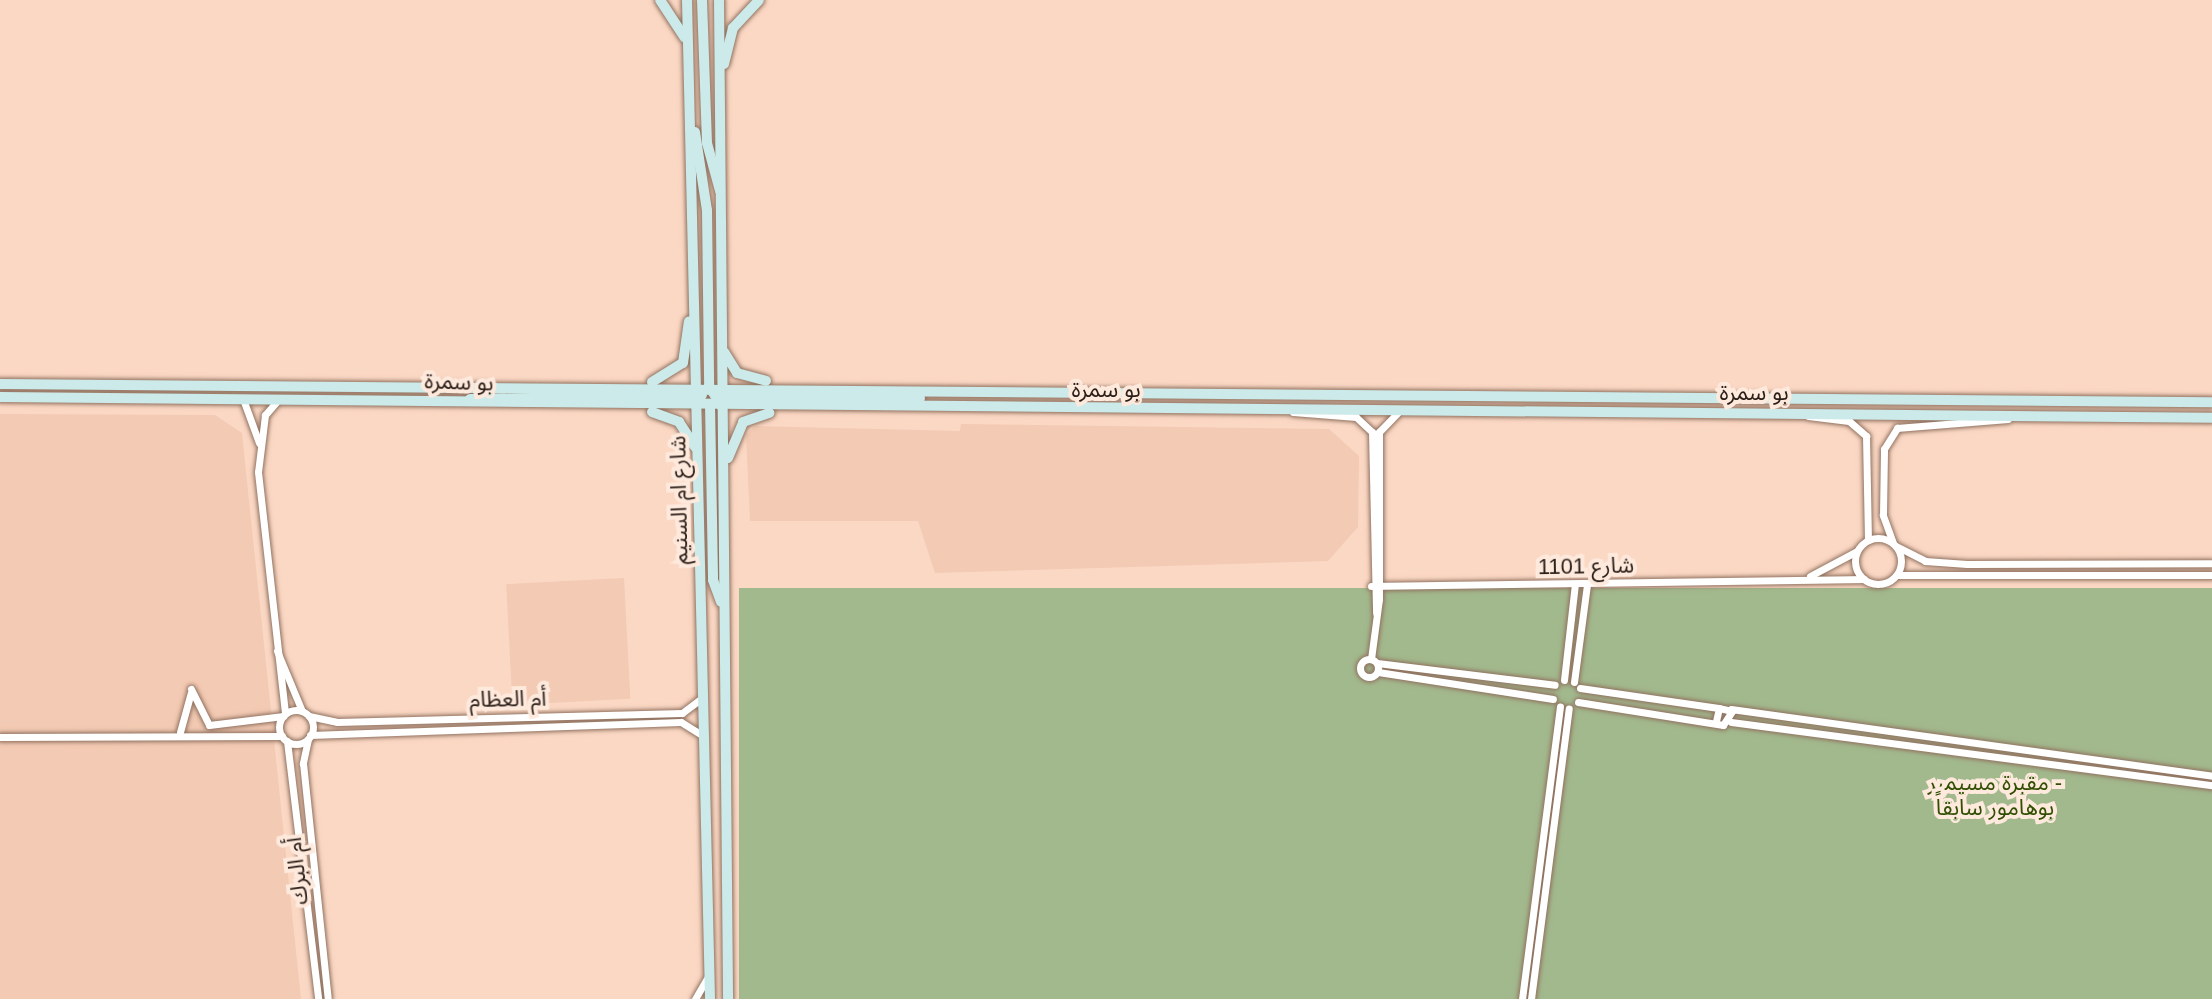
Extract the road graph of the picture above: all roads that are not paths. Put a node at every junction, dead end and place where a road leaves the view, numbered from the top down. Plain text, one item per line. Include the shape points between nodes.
1 (660, 0) edge
2 (687, 0) edge
3 (702, 0) edge
4 (719, 0) edge
5 (759, 0) edge
6 (687, 48) junction
7 (719, 90) junction
8 (688, 91) junction
9 (723, 201) junction
10 (694, 268) junction
11 (720, 325) junction
12 (0, 384) edge
13 (643, 385) junction
14 (887, 390) junction
15 (948, 392) junction
16 (710, 396) junction
17 (0, 397) edge
18 (243, 399) junction
19 (280, 399) junction
20 (455, 401) junction
21 (2212, 402) edge
22 (539, 404) junction
23 (866, 409) junction
24 (1287, 410) junction
25 (1398, 412) junction
26 (1802, 414) junction
27 (2017, 417) junction
28 (2212, 418) edge
29 (260, 449) junction
30 (698, 451) junction
31 (723, 484) junction
32 (1868, 540) junction
33 (1894, 545) junction
34 (1857, 551) junction
35 (2212, 563) edge
36 (1897, 575) junction
37 (2212, 575) edge
38 (1864, 579) junction
39 (1793, 581) junction
40 (1575, 584) junction
41 (1587, 584) junction
42 (1375, 586) junction
43 (724, 613) junction
44 (276, 650) junction
45 (1375, 665) junction
46 (1564, 680) junction
47 (1555, 685) junction
48 (1577, 685) junction
49 (703, 697) junction
50 (1553, 699) junction
51 (1578, 702) junction
52 (1560, 706) junction
53 (1569, 708) junction
54 (1719, 708) junction
55 (1731, 709) junction
56 (284, 714) junction
57 (306, 714) junction
58 (457, 718) junction
59 (1716, 721) junction
60 (1731, 722) junction
61 (457, 728) junction
62 (180, 732) junction
63 (0, 737) edge
64 (309, 737) junction
65 (704, 737) junction
66 (284, 739) junction
67 (2212, 776) edge
68 (2212, 785) edge
69 (709, 972) junction
70 (321, 977) junction
71 (318, 999) edge
72 (328, 999) edge
73 (695, 999) edge
74 (710, 999) edge
75 (728, 999) edge
76 (1522, 999) edge
77 (1531, 999) edge

1 - 6 street
2 - 6 street, شارع ام السنيم
3 - 9 street via 707,143
4 - 7 street, شارع ام السنيم
5 - 7 street via 733,28
6 - 8 street, شارع ام السنيم
7 - 9 street, شارع ام السنيم
8 - 10 street, شارع ام السنيم
8 - 16 street via 707,210
9 - 11 street, شارع ام السنيم
10 - 13 street via 683,363
10 - 16 street, شارع ام السنيم
11 - 14 street via 725,356 743,376
11 - 16 street, شارع ام السنيم
12 - 13 street, بو سمرة
13 - 16 street, بو سمرة
14 - 15 street, بو سمرة
14 - 16 street, بو سمرة
15 - 16 street via 927,398
15 - 21 street, بو سمرة
16 - 20 street
16 - 22 street, بو سمرة
16 - 23 street, بو سمرة
16 - 30 street, شارع ام السنيم
16 - 31 street, شارع ام السنيم
16 - 43 street via 713,580
17 - 18 street, بو سمرة
18 - 19 street, بو سمرة
18 - 29 street via 256,418
19 - 20 street, بو سمرة
19 - 29 street via 265,415
20 - 22 street, بو سمرة
22 - 30 street via 557,411 662,413 686,429
23 - 24 street, بو سمرة
23 - 31 street via 750,417 734,434
24 - 25 street, بو سمرة
24 - 42 street via 1356,417 1372,432
25 - 26 street, بو سمرة
25 - 42 street via 1379,432
26 - 27 street, بو سمرة
26 - 32 street via 1849,421 1866,436
27 - 28 street, بو سمرة
27 - 33 street via 1897,428 1884,449 1883,515
29 - 44 street
30 - 49 street, شارع ام السنيم
31 - 43 street, شارع ام السنيم
32 - 33 street
32 - 34 street
33 - 35 street via 1917,559 1967,564
33 - 36 street
34 - 38 street
34 - 39 street, شارع 1101
36 - 37 street
36 - 38 street via 1878,584
38 - 39 street, شارع 1101
39 - 41 street, شارع 1101
40 - 41 street, شارع 1101
40 - 42 street, شارع 1101
40 - 46 street
41 - 48 street
42 - 45 street
43 - 75 street, شارع ام السنيم
44 - 56 street
44 - 57 street
45 - 47 street
45 - 50 street
46 - 47 street
46 - 48 street
47 - 50 street
48 - 51 street
48 - 54 street
49 - 58 street, أم العظام via 682,713
49 - 65 street, شارع ام السنيم
50 - 52 street
51 - 53 street
51 - 59 street
52 - 53 street
52 - 76 street
53 - 77 street
54 - 55 street
54 - 59 street
55 - 60 street
55 - 67 street
56 - 57 street, أم العظام
56 - 62 street via 209,725 191,689
56 - 66 street, أم البرك
57 - 58 street, أم العظام via 337,722
57 - 64 street, أم البرك
58 - 61 street
59 - 60 street
60 - 68 street
61 - 64 street, أم العظام
61 - 65 street, أم العظام via 681,722
62 - 63 street
62 - 66 street
64 - 66 street, أم العظام
64 - 70 street, أم البرك via 303,763
65 - 69 street, شارع ام السنيم
66 - 70 street, أم البرك
69 - 73 street
69 - 74 street, شارع ام السنيم
70 - 71 street, أم البرك
70 - 72 street, أم البرك

